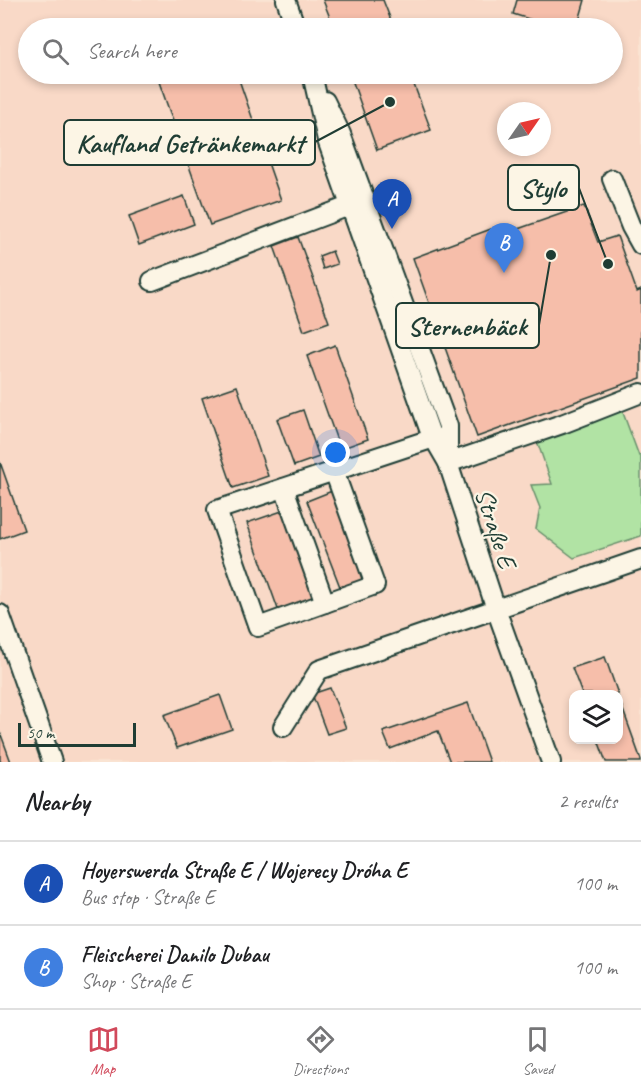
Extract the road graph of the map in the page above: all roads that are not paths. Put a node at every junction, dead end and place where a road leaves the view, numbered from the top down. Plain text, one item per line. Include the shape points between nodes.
1 (286, 0) edge
2 (292, 18) edge
3 (314, 84) edge
4 (317, 84) edge
5 (612, 179) dead end
6 (349, 206) junction
7 (641, 245) edge
8 (152, 281) dead end
9 (641, 393) edge
10 (434, 438) junction
11 (448, 463) junction
12 (334, 471) junction
13 (284, 488) junction
14 (641, 559) edge
15 (325, 603) junction
16 (496, 609) junction
17 (0, 614) edge
18 (283, 727) dead end
19 (52, 762) edge
20 (551, 762) edge

1 - 2 street
3 - 6 street, Straße E via 327,140
4 - 11 street, Straße E via 341,134 448,426
5 - 7 street
6 - 8 street
6 - 10 street, Straße E
9 - 11 street
10 - 11 street, Straße E
10 - 12 street
11 - 16 street, Straße E
12 - 13 street
12 - 15 street via 375,585
13 - 15 street
13 - 15 street via 217,510 258,627
14 - 16 street
16 - 18 street via 319,670
16 - 20 street, Straße E
17 - 19 street

